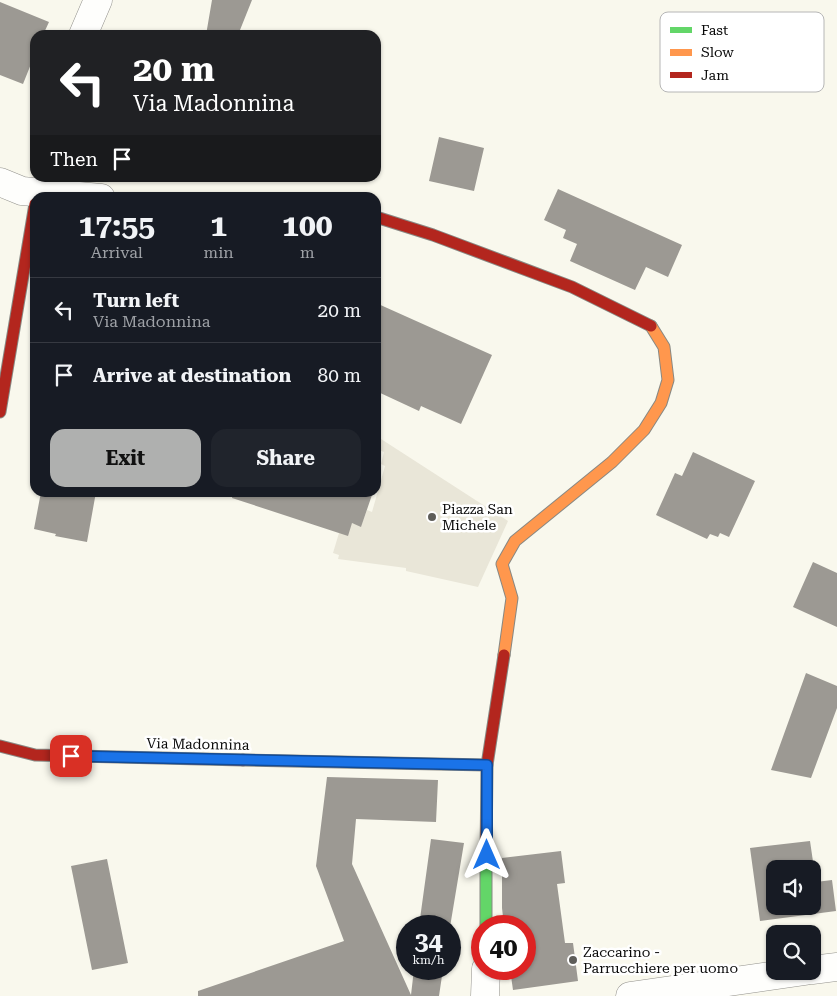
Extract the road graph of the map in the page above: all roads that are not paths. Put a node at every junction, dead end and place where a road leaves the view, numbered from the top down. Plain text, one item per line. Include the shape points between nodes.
1 (98, 0) edge
2 (85, 30) edge
3 (0, 182) edge
4 (30, 192) edge
5 (381, 219) edge
6 (30, 234) edge
7 (0, 412) edge
8 (0, 746) edge
9 (487, 765) junction
10 (486, 915) edge
11 (837, 967) edge
12 (821, 969) edge
13 (766, 977) edge
14 (486, 980) edge
15 (486, 996) edge
16 (630, 996) edge

1 - 2 street
3 - 4 street
5 - 9 street via 572,287 651,326 664,347 668,380 661,403 644,430 612,462 515,542 502,564 512,598
6 - 7 street
8 - 9 street, Via Madonnina via 36,755
9 - 10 street
11 - 12 street
13 - 16 street
14 - 15 street

